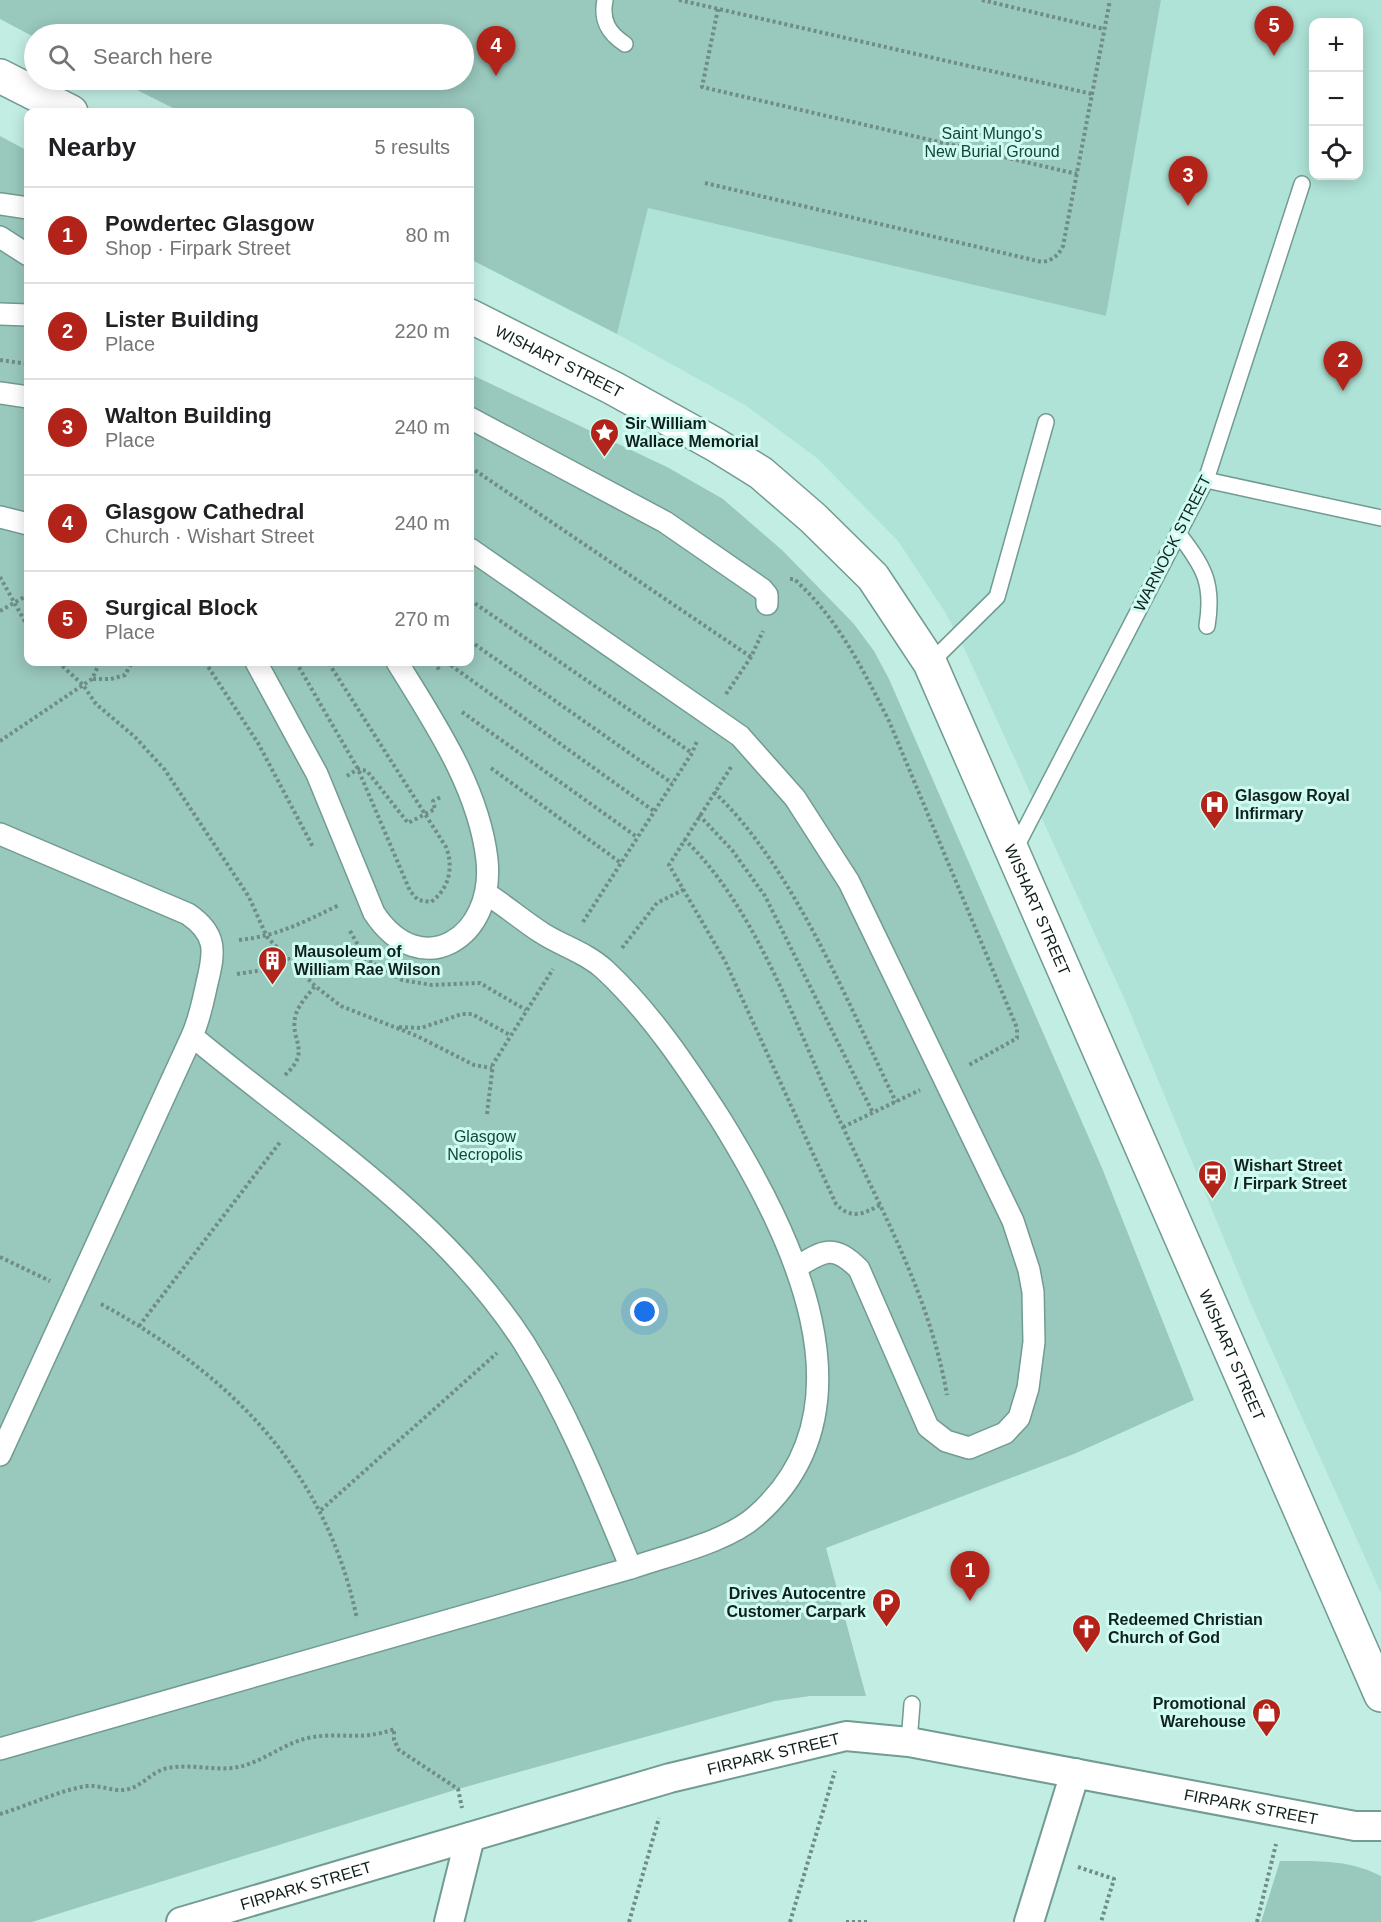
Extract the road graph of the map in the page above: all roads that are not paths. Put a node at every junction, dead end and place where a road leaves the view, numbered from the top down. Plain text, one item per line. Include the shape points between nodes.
1 (605, 0) edge
2 (625, 44) dead end
3 (0, 76) edge
4 (24, 88) edge
5 (28, 90) edge
6 (63, 108) edge
7 (1302, 184) dead end
8 (0, 204) edge
9 (24, 207) edge
10 (0, 237) edge
11 (24, 252) edge
12 (0, 314) edge
13 (24, 315) edge
14 (474, 318) edge
15 (0, 393) edge
16 (24, 396) edge
17 (474, 420) edge
18 (1046, 422) dead end
19 (1206, 480) junction
20 (0, 517) edge
21 (1381, 518) edge
22 (24, 523) edge
23 (1178, 533) junction
24 (474, 552) edge
25 (767, 604) dead end
26 (1207, 626) dead end
27 (930, 663) junction
28 (258, 666) edge
29 (399, 666) edge
30 (0, 834) edge
31 (1014, 851) junction
32 (487, 894) junction
33 (192, 1036) junction
34 (797, 1267) junction
35 (0, 1455) edge
36 (631, 1568) junction
37 (1381, 1695) edge
38 (912, 1704) dead end
39 (909, 1742) junction
40 (0, 1749) edge
41 (1075, 1773) junction
42 (1381, 1826) edge
43 (470, 1837) junction
44 (181, 1922) edge
45 (449, 1922) edge
46 (1029, 1922) edge

1 - 2 lane via 606,25
3 - 4 street
5 - 6 street
7 - 19 lane, WARNOCK STREET
8 - 9 street
10 - 11 street
12 - 13 street
14 - 27 street, WISHART STREET via 623,394 761,473 873,577
15 - 16 street
17 - 25 street via 664,522 762,589
18 - 27 lane via 997,597
19 - 21 lane
19 - 23 lane, WARNOCK STREET
20 - 22 street
23 - 26 lane via 1205,573 1211,602
23 - 31 lane, WARNOCK STREET
24 - 34 street via 740,736 795,798 849,882 1013,1221 1029,1270 1034,1342 1028,1388 1019,1418 1005,1432 980,1445 969,1448 946,1441 928,1427 859,1269 833,1251 818,1254
27 - 31 street, WISHART STREET
28 - 32 street via 323,789 381,924 400,940 424,948 451,942 471,927
29 - 32 street via 472,800 487,860
30 - 33 street via 143,893 201,922 211,941 213,963 202,1013
31 - 37 street, WISHART STREET
32 - 34 street via 544,934 563,954 604,969 651,1020 693,1075 756,1180
33 - 35 street
33 - 36 street via 373,1178 440,1241 487,1294 518,1334 557,1399
34 - 36 street via 817,1346 817,1398 799,1463 772,1501 740,1528
36 - 40 street
38 - 39 lane
39 - 41 street, FIRPARK STREET
39 - 43 street, FIRPARK STREET via 846,1736 670,1778
41 - 42 street, FIRPARK STREET via 1355,1826
41 - 46 street
43 - 44 street, FIRPARK STREET
43 - 45 street

